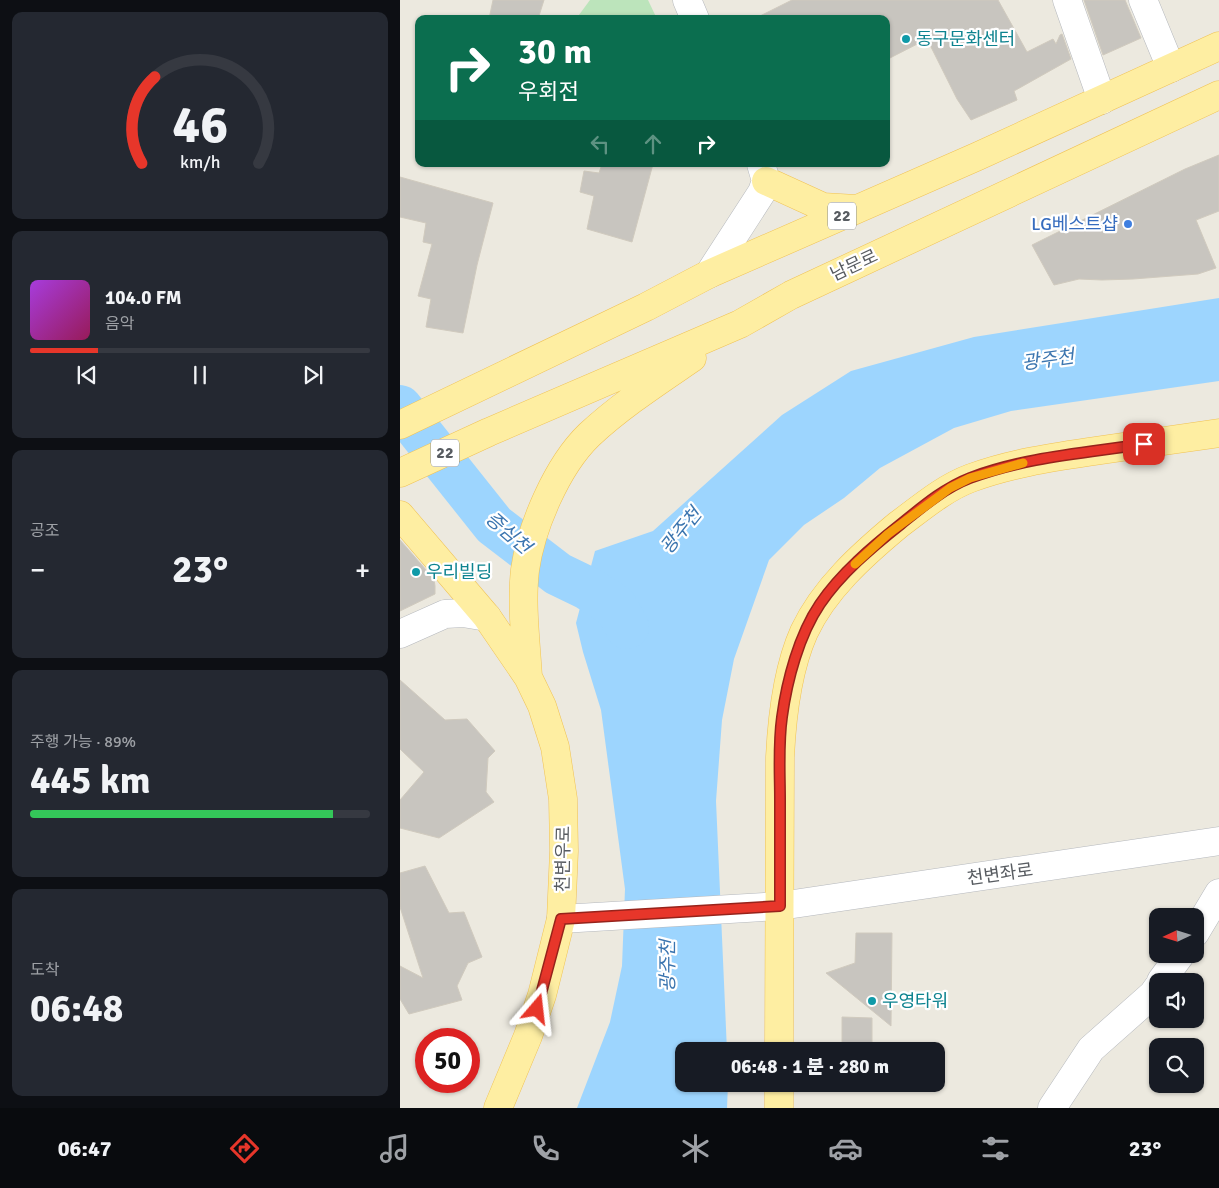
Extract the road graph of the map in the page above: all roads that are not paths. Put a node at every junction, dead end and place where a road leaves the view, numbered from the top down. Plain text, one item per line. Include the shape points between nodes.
1 (686, 0) edge
2 (1068, 0) edge
3 (1143, 0) edge
4 (693, 15) edge
5 (1219, 46) edge
6 (1171, 68) junction
7 (1219, 96) edge
8 (1102, 100) junction
9 (764, 172) edge
10 (857, 209) junction
11 (710, 274) junction
12 (740, 324) junction
13 (400, 426) edge
14 (1219, 433) edge
15 (400, 473) edge
16 (400, 516) edge
17 (487, 617) junction
18 (400, 634) edge
19 (528, 676) junction
20 (1219, 841) edge
21 (1219, 893) edge
22 (780, 906) junction
23 (1204, 918) edge
24 (561, 919) junction
25 (1149, 998) edge
26 (780, 1042) edge
27 (779, 1092) edge
28 (498, 1108) edge
29 (779, 1108) edge
30 (1052, 1108) edge

1 - 4 street
2 - 8 street
3 - 6 street
5 - 6 main road, 22
6 - 8 main road, 22
7 - 12 main road, 남문로 / 22 via 791,295
8 - 10 main road, 22
9 - 10 main road via 823,207
9 - 11 street via 755,204
10 - 11 main road, 22
11 - 13 main road, 22
12 - 15 main road, 남문로 / 22
12 - 19 main road via 588,436 554,484 529,547 525,571
14 - 22 main road via 1031,461 970,478 916,511 866,552 841,578 820,603 804,632 782,717
16 - 17 main road, 천변우로
17 - 18 street via 445,614
17 - 19 main road, 천변우로
19 - 24 main road, 천변우로 via 555,747 563,799
20 - 22 street, 천변좌로
21 - 23 street
22 - 24 street, 천변좌로
22 - 26 main road
24 - 28 main road, 천변우로 via 542,995
25 - 30 street via 1091,1049
27 - 29 main road

